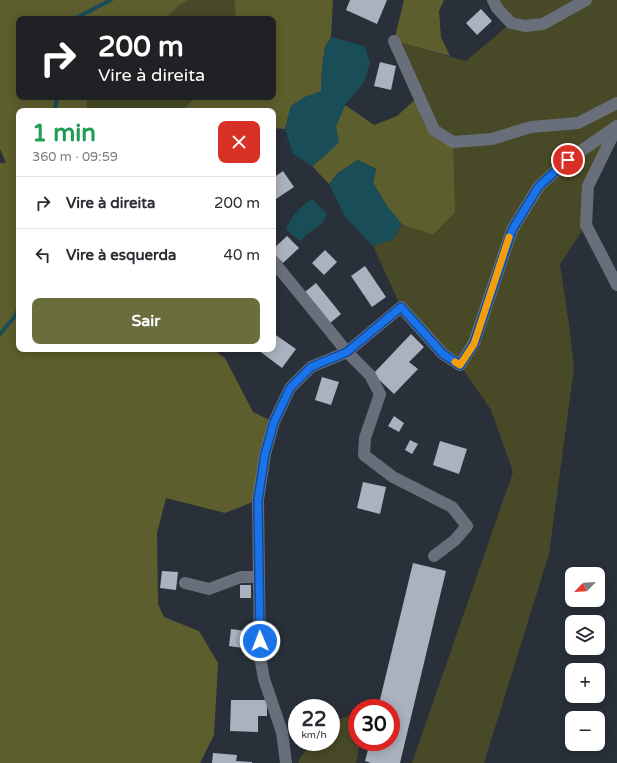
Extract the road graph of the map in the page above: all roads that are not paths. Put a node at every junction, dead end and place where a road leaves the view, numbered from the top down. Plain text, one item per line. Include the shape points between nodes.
1 (493, 0) edge
2 (586, 0) edge
3 (394, 41) dead end
4 (617, 103) edge
5 (617, 126) edge
6 (276, 265) edge
7 (617, 285) edge
8 (347, 352) junction
9 (434, 556) dead end
10 (259, 577) junction
11 (185, 583) dead end
12 (286, 763) edge

1 - 2 street via 511,23 525,26 543,24
3 - 4 street via 434,130 453,142 492,139 531,127 578,123
5 - 7 street via 588,186 586,225
5 - 8 street via 568,160 539,186 512,230 474,344 460,365 443,354 401,307
6 - 8 street
8 - 9 street via 370,375 380,394 365,438 364,455 393,477 452,507 467,526 455,540
8 - 10 street via 311,367 290,388 274,422 265,454 258,500
10 - 11 street via 241,577 209,589
10 - 12 street via 260,657 264,679 282,732

